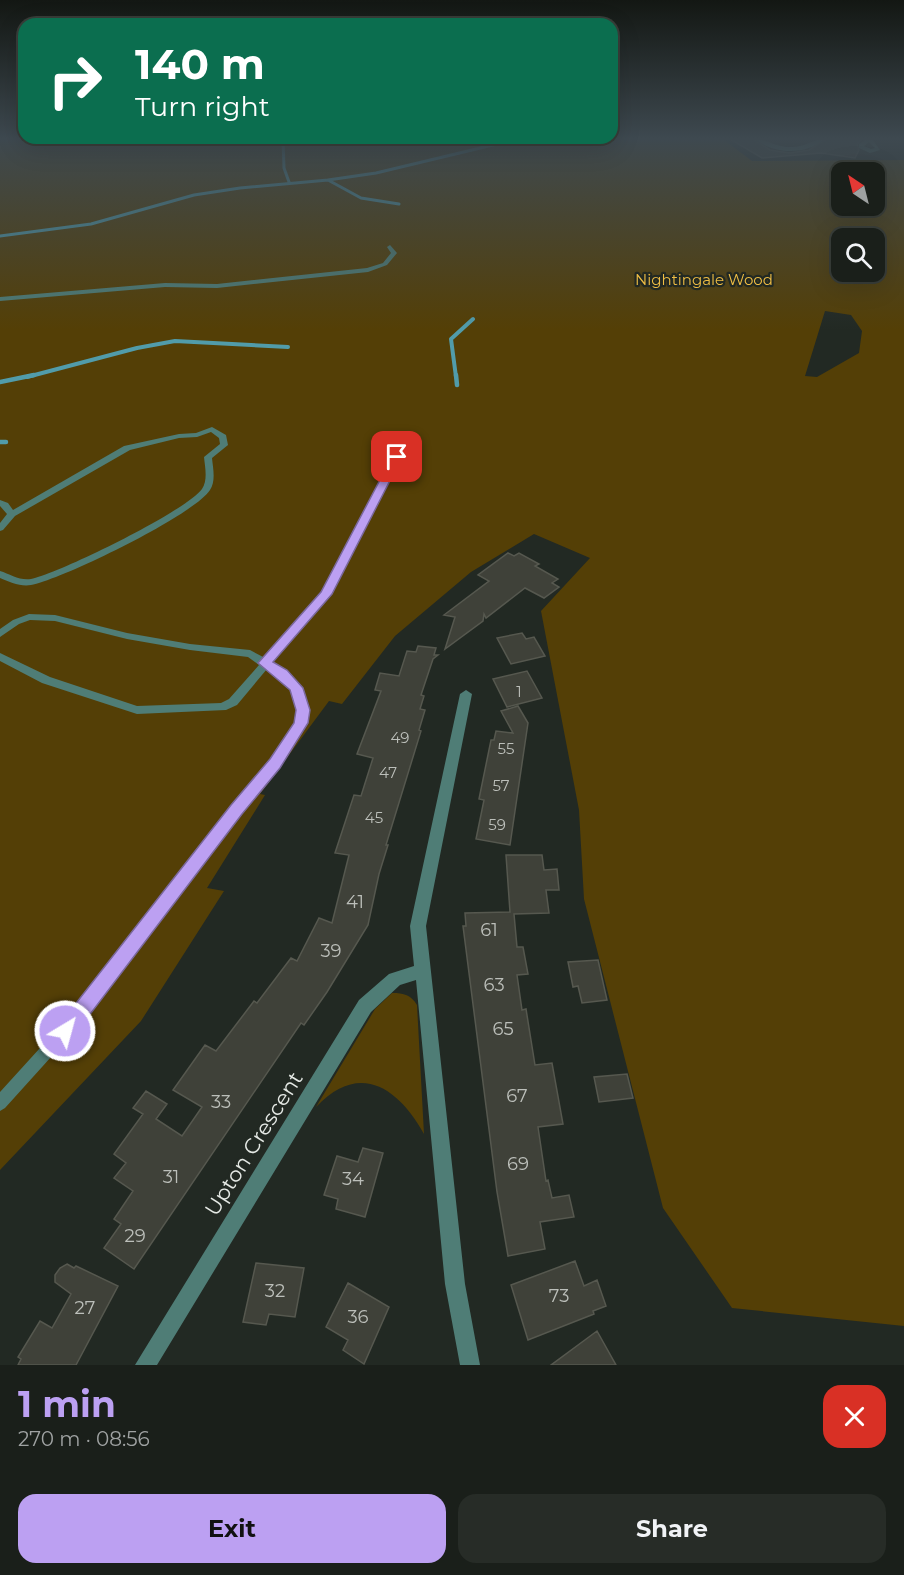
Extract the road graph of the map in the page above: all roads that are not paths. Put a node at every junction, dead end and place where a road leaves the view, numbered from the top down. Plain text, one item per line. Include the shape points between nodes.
1 (390, 247) dead end
2 (0, 300) edge
3 (397, 457) dead end
4 (0, 503) edge
5 (12, 514) junction
6 (0, 528) edge
7 (0, 574) edge
8 (0, 634) edge
9 (0, 657) edge
10 (265, 663) junction
11 (466, 694) dead end
12 (422, 971) junction
13 (0, 1103) edge
14 (145, 1365) edge
15 (470, 1365) edge

1 - 2 lane via 394,253 385,264 368,270 217,286 165,285
3 - 10 lane via 326,594
4 - 5 lane
5 - 6 lane
5 - 7 lane via 127,448 212,429 222,437 224,445 208,457 206,489 192,504 62,571 29,583
8 - 10 lane via 29,617 55,618 127,636 250,654
9 - 10 lane via 46,680 137,710 222,707 233,702
10 - 13 lane via 297,688 303,710 301,723 275,764 65,1031
11 - 12 street via 418,926
12 - 14 street, Upton Crescent via 395,979 365,1006
12 - 15 street via 455,1284

